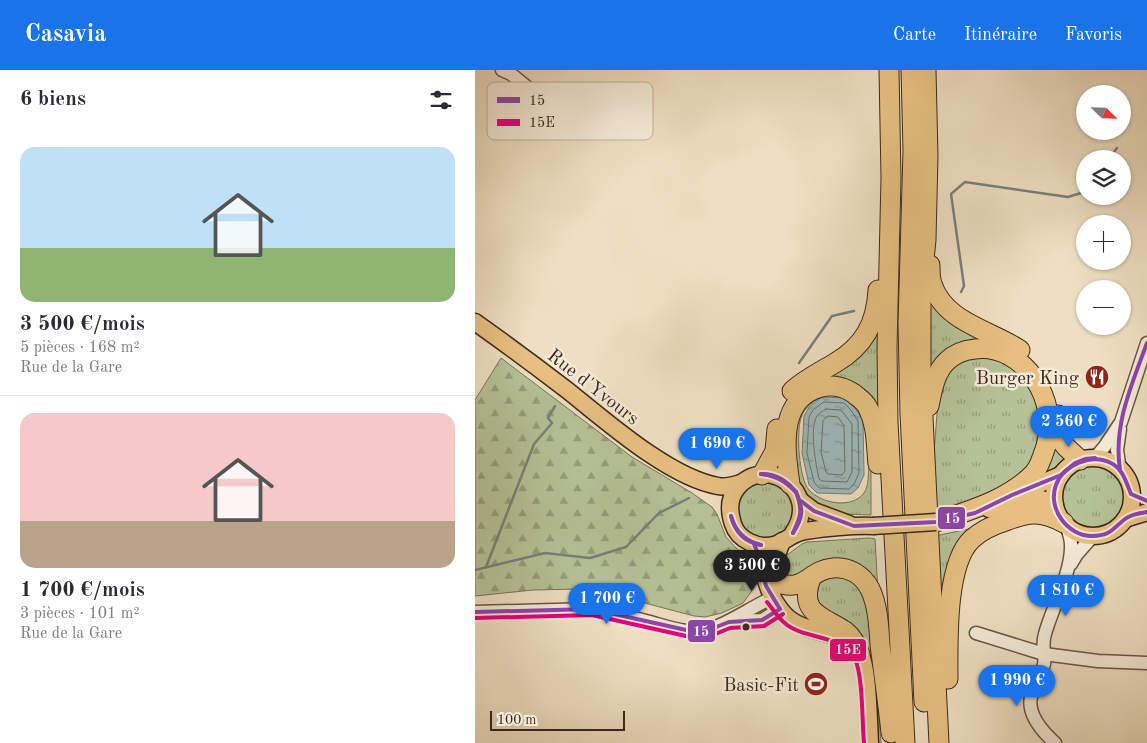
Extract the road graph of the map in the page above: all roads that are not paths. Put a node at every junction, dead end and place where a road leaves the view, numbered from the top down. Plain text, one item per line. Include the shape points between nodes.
1 (502, 70) edge
2 (889, 70) edge
3 (911, 70) edge
4 (926, 70) edge
5 (521, 82) edge
6 (890, 231) junction
7 (927, 240) junction
8 (475, 322) edge
9 (1147, 343) edge
10 (1121, 422) junction
11 (925, 424) junction
12 (1088, 459) junction
13 (1121, 470) junction
14 (763, 475) junction
15 (1061, 476) junction
16 (692, 478) junction
17 (741, 483) junction
18 (790, 484) junction
19 (1131, 494) junction
20 (801, 501) junction
21 (1147, 501) edge
22 (1055, 505) junction
23 (730, 508) junction
24 (1147, 512) edge
25 (975, 513) junction
26 (1125, 519) junction
27 (936, 522) junction
28 (1065, 525) junction
29 (854, 526) junction
30 (1093, 536) junction
31 (787, 537) junction
32 (754, 544) junction
33 (811, 578) junction
34 (1065, 578) junction
35 (773, 591) junction
36 (475, 612) edge
37 (976, 633) dead end
38 (860, 654) junction
39 (1044, 654) junction
40 (1147, 663) edge
41 (896, 740) edge
42 (871, 743) edge
43 (926, 743) edge
44 (939, 743) edge
45 (947, 743) edge
46 (1055, 743) edge

1 - 5 street
2 - 6 highway
3 - 43 highway via 909,404
4 - 7 highway
6 - 14 highway via 882,249 878,295 870,328 848,354 797,386 784,400 778,419 775,451
6 - 41 highway via 887,349
7 - 11 highway via 921,289 921,377
7 - 12 highway via 932,283 937,296 960,318 1010,343 1038,366 1057,405 1060,439 1066,447
8 - 16 main road, Rue d'Yvours via 639,445
9 - 10 street
10 - 12 street via 1105,446
10 - 13 street via 1117,450
11 - 27 highway via 938,374 955,354 970,349 984,348 1017,359 1040,387 1047,405 1047,442 1035,472 1009,492 977,508
11 - 44 highway
12 - 13 main road via 1109,462
12 - 15 main road via 1069,466
13 - 19 main road via 1130,485
14 - 17 main road
14 - 18 main road via 773,475
15 - 22 main road via 1054,492
15 - 25 main road
16 - 17 main road via 721,487
16 - 23 main road
17 - 23 main road via 731,499
18 - 20 main road
18 - 41 highway via 787,430 795,405 802,396 822,387 845,388 854,393 868,406 875,425
19 - 21 main road
19 - 26 main road
20 - 29 main road via 814,512
20 - 31 main road via 800,518
22 - 25 main road via 1032,497
22 - 28 main road
23 - 32 main road via 734,528
24 - 26 main road
25 - 27 main road
26 - 30 main road via 1115,530
27 - 29 main road, bridge
28 - 30 main road via 1077,533
28 - 34 street via 1071,544
28 - 45 highway via 1042,514 1021,516 981,531 964,549 955,569 951,594
29 - 31 main road
30 - 34 street via 1077,554
31 - 32 main road via 774,545
31 - 35 main road via 777,554
32 - 35 main road
33 - 35 highway
33 - 38 highway via 808,600 812,609 817,616 846,632 855,641
33 - 41 highway via 824,569 842,568 857,575 870,589
34 - 39 street via 1045,634
35 - 36 street via 759,604 729,622 695,632 592,609
35 - 38 main road via 788,618 847,640
37 - 39 street
38 - 42 main road via 865,670
39 - 40 street
39 - 46 street via 1045,663 1031,706 1042,729

